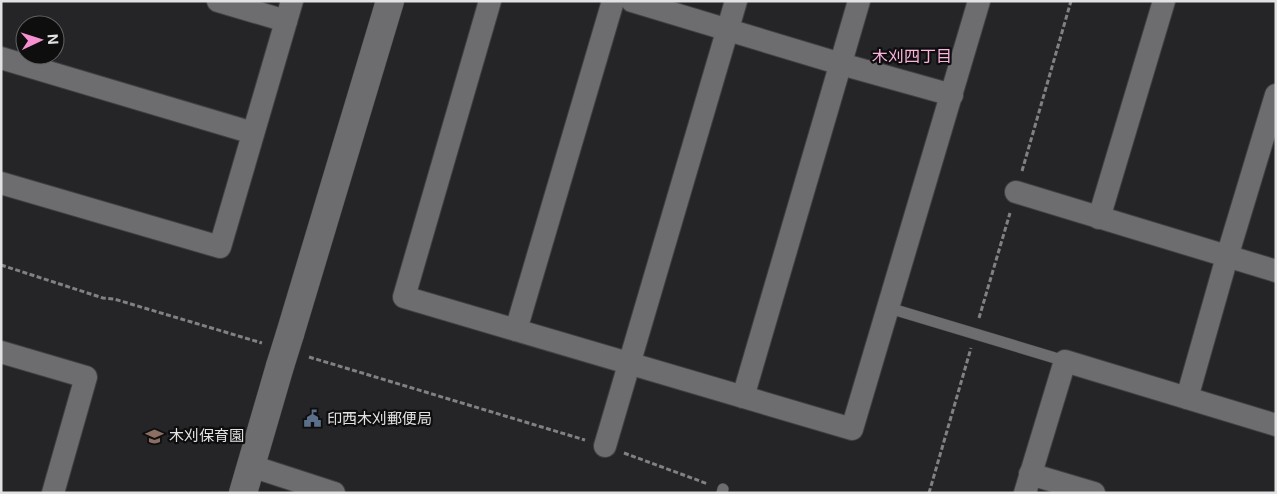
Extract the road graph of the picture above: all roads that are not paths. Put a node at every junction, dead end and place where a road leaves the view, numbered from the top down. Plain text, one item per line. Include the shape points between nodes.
1 (218, 1) edge
2 (390, 1) edge
3 (490, 1) edge
4 (613, 1) edge
5 (632, 1) edge
6 (736, 1) edge
7 (859, 1) edge
8 (979, 1) edge
9 (1164, 1) edge
10 (289, 11) edge
11 (727, 29) junction
12 (1, 58) edge
13 (841, 64) junction
14 (952, 95) junction
15 (1276, 95) edge
16 (253, 133) junction
17 (1, 182) edge
18 (1016, 192) road end
19 (1100, 218) junction
20 (1227, 256) junction
21 (1276, 272) edge
22 (888, 308) junction
23 (516, 330) junction
24 (1, 352) edge
25 (1065, 361) junction
26 (629, 364) junction
27 (743, 397) junction
28 (1186, 398) junction
29 (1276, 424) edge
30 (605, 446) road end
31 (251, 466) junction
32 (1028, 483) edge
33 (53, 493) edge
34 (243, 493) edge
35 (334, 493) edge
36 (1094, 493) edge

1 - 10 street
2 - 31 street
3 - 23 street via 404,297
4 - 23 street
5 - 11 street
6 - 11 street
7 - 13 street
8 - 14 street
9 - 19 street
10 - 16 street
11 - 13 street
11 - 26 street
12 - 16 street
13 - 14 street
13 - 27 street
14 - 22 street
15 - 20 street
16 - 17 street via 220,247
18 - 19 street
19 - 20 street
20 - 21 street
20 - 28 street
22 - 25 lane
22 - 27 street via 852,429
23 - 26 street
24 - 33 street via 86,377
25 - 28 street
25 - 32 street
26 - 27 street
26 - 30 street
28 - 29 street
31 - 34 street
31 - 35 street
32 - 36 street

